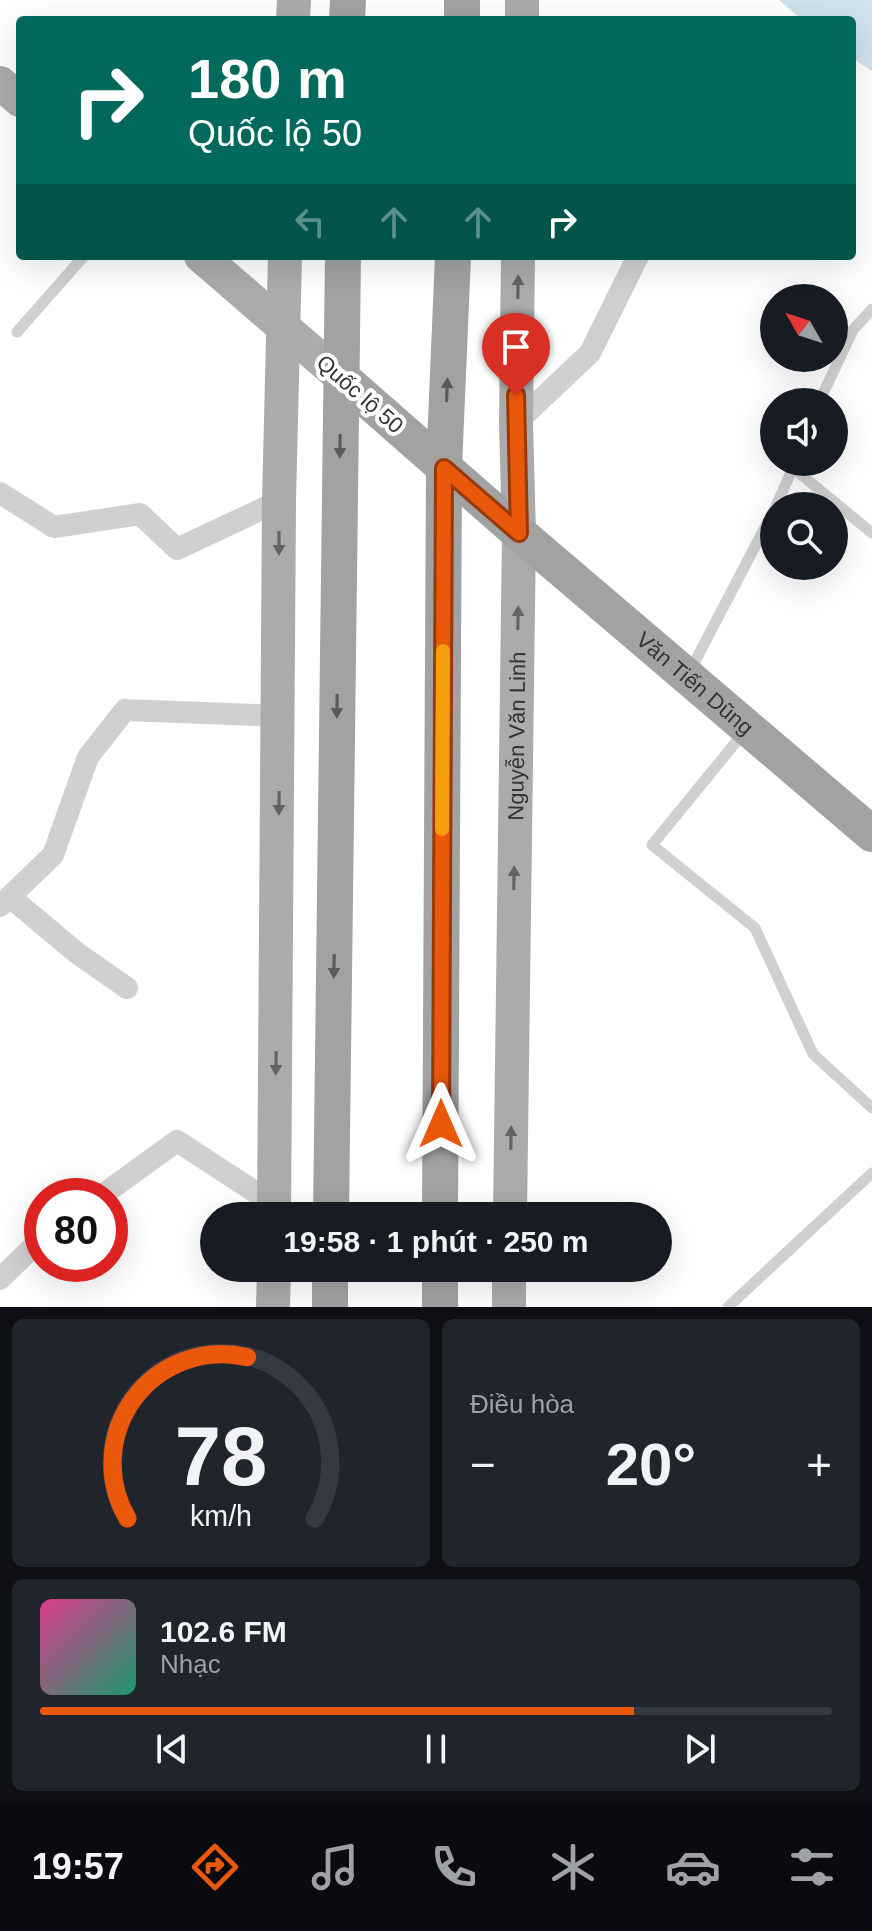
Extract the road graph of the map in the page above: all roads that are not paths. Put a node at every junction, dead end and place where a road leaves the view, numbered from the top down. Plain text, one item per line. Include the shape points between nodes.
1 (0, 83) edge
2 (16, 97) edge
3 (80, 260) edge
4 (206, 260) edge
5 (285, 260) edge
6 (343, 260) edge
7 (453, 260) edge
8 (518, 260) edge
9 (636, 260) edge
10 (872, 309) edge
11 (282, 325) junction
12 (17, 332) dead end
13 (341, 377) junction
14 (826, 388) edge
15 (516, 423) junction
16 (444, 468) junction
17 (807, 476) edge
18 (0, 493) edge
19 (279, 501) junction
20 (519, 533) junction
21 (872, 533) edge
22 (760, 537) edge
23 (687, 677) junction
24 (280, 716) junction
25 (748, 728) junction
26 (872, 834) edge
27 (5, 901) edge
28 (127, 988) dead end
29 (872, 1108) edge
30 (872, 1173) edge
31 (126, 1178) edge
32 (263, 1202) edge
33 (274, 1202) edge
34 (331, 1202) edge
35 (440, 1202) edge
36 (510, 1202) edge
37 (24, 1256) edge
38 (0, 1279) edge
39 (274, 1282) edge
40 (330, 1282) edge
41 (440, 1282) edge
42 (509, 1282) edge
43 (273, 1307) edge
44 (330, 1307) edge
45 (440, 1307) edge
46 (509, 1307) edge
47 (728, 1307) edge

1 - 2 main road
3 - 12 lane
4 - 11 main road, Quốc lộ 50
5 - 11 main road
6 - 13 highway
16 -> 7 highway
15 -> 8 main road, Nguyễn Văn Linh
9 - 15 street via 590,353
10 - 14 lane via 853,330
11 - 13 main road, Quốc lộ 50
11 - 19 main road
13 - 16 highway, Quốc lộ 50
13 -> 34 highway
15 - 20 main road, Nguyễn Văn Linh
16 - 20 highway, Quốc lộ 50
16 - 35 highway
17 - 21 lane
18 - 19 street via 54,527 140,514 177,549
19 -> 24 main road
20 - 23 highway, Văn Tiến Dũng
36 -> 20 main road, Nguyễn Văn Linh
22 - 23 lane
23 - 25 highway, Văn Tiến Dũng
24 - 27 street via 125,710 88,757 53,855
24 -> 33 main road
25 - 26 highway, Văn Tiến Dũng
25 - 29 lane via 652,845 755,928 813,1054
27 - 28 street
30 - 47 lane
31 - 32 street via 177,1141
37 - 38 street
39 - 43 main road
40 - 44 highway
41 - 45 highway
42 - 46 main road

